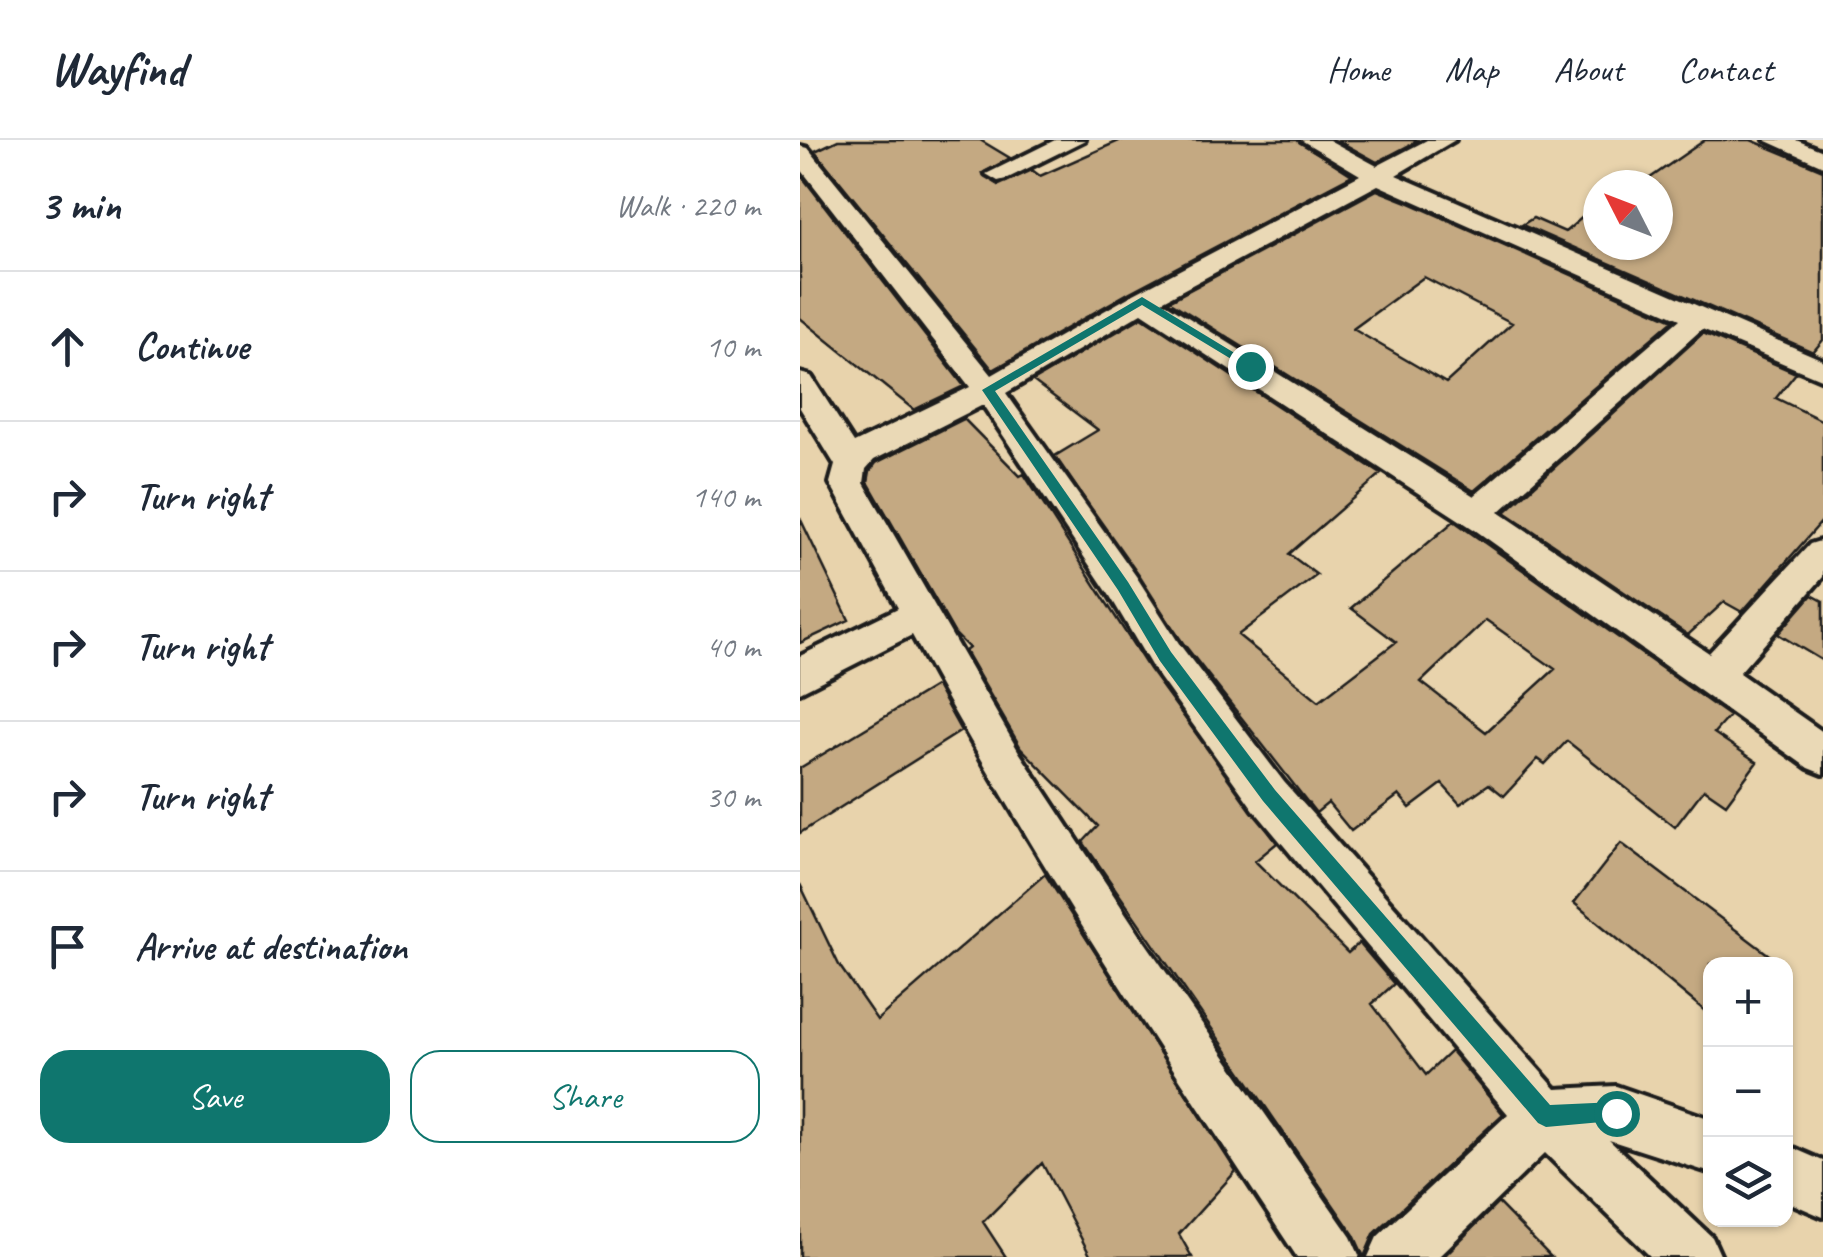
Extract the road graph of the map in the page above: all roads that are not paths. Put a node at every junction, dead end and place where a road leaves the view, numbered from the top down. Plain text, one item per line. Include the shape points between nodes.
1 (1074, 140) edge
2 (1312, 140) edge
3 (1444, 140) edge
4 (1776, 140) edge
5 (800, 154) edge
6 (1823, 160) edge
7 (998, 174) dead end
8 (1378, 176) junction
9 (1142, 300) junction
10 (1700, 316) junction
11 (1823, 371) edge
12 (800, 383) edge
13 (988, 390) junction
14 (851, 464) junction
15 (1474, 515) junction
16 (1823, 554) edge
17 (920, 614) junction
18 (800, 676) edge
19 (1712, 676) junction
20 (1823, 755) edge
21 (1546, 1116) junction
22 (1703, 1144) edge
23 (1793, 1177) edge
24 (1823, 1189) edge
25 (1331, 1257) edge
26 (1397, 1257) edge
27 (1692, 1257) edge

1 - 7 street
2 - 8 street
3 - 8 street
4 - 6 street
5 - 13 street
8 - 9 street
8 - 10 street
9 - 13 street
9 - 15 street
10 - 11 street
10 - 15 street
12 - 14 street
13 - 14 street
13 - 21 street via 1166,656 1269,796
14 - 17 street via 847,484
15 - 19 street
16 - 19 street
17 - 18 street
17 - 25 street via 1004,766
19 - 20 street
21 - 22 street via 1616,1113
21 - 26 street
21 - 27 street
23 - 24 street

